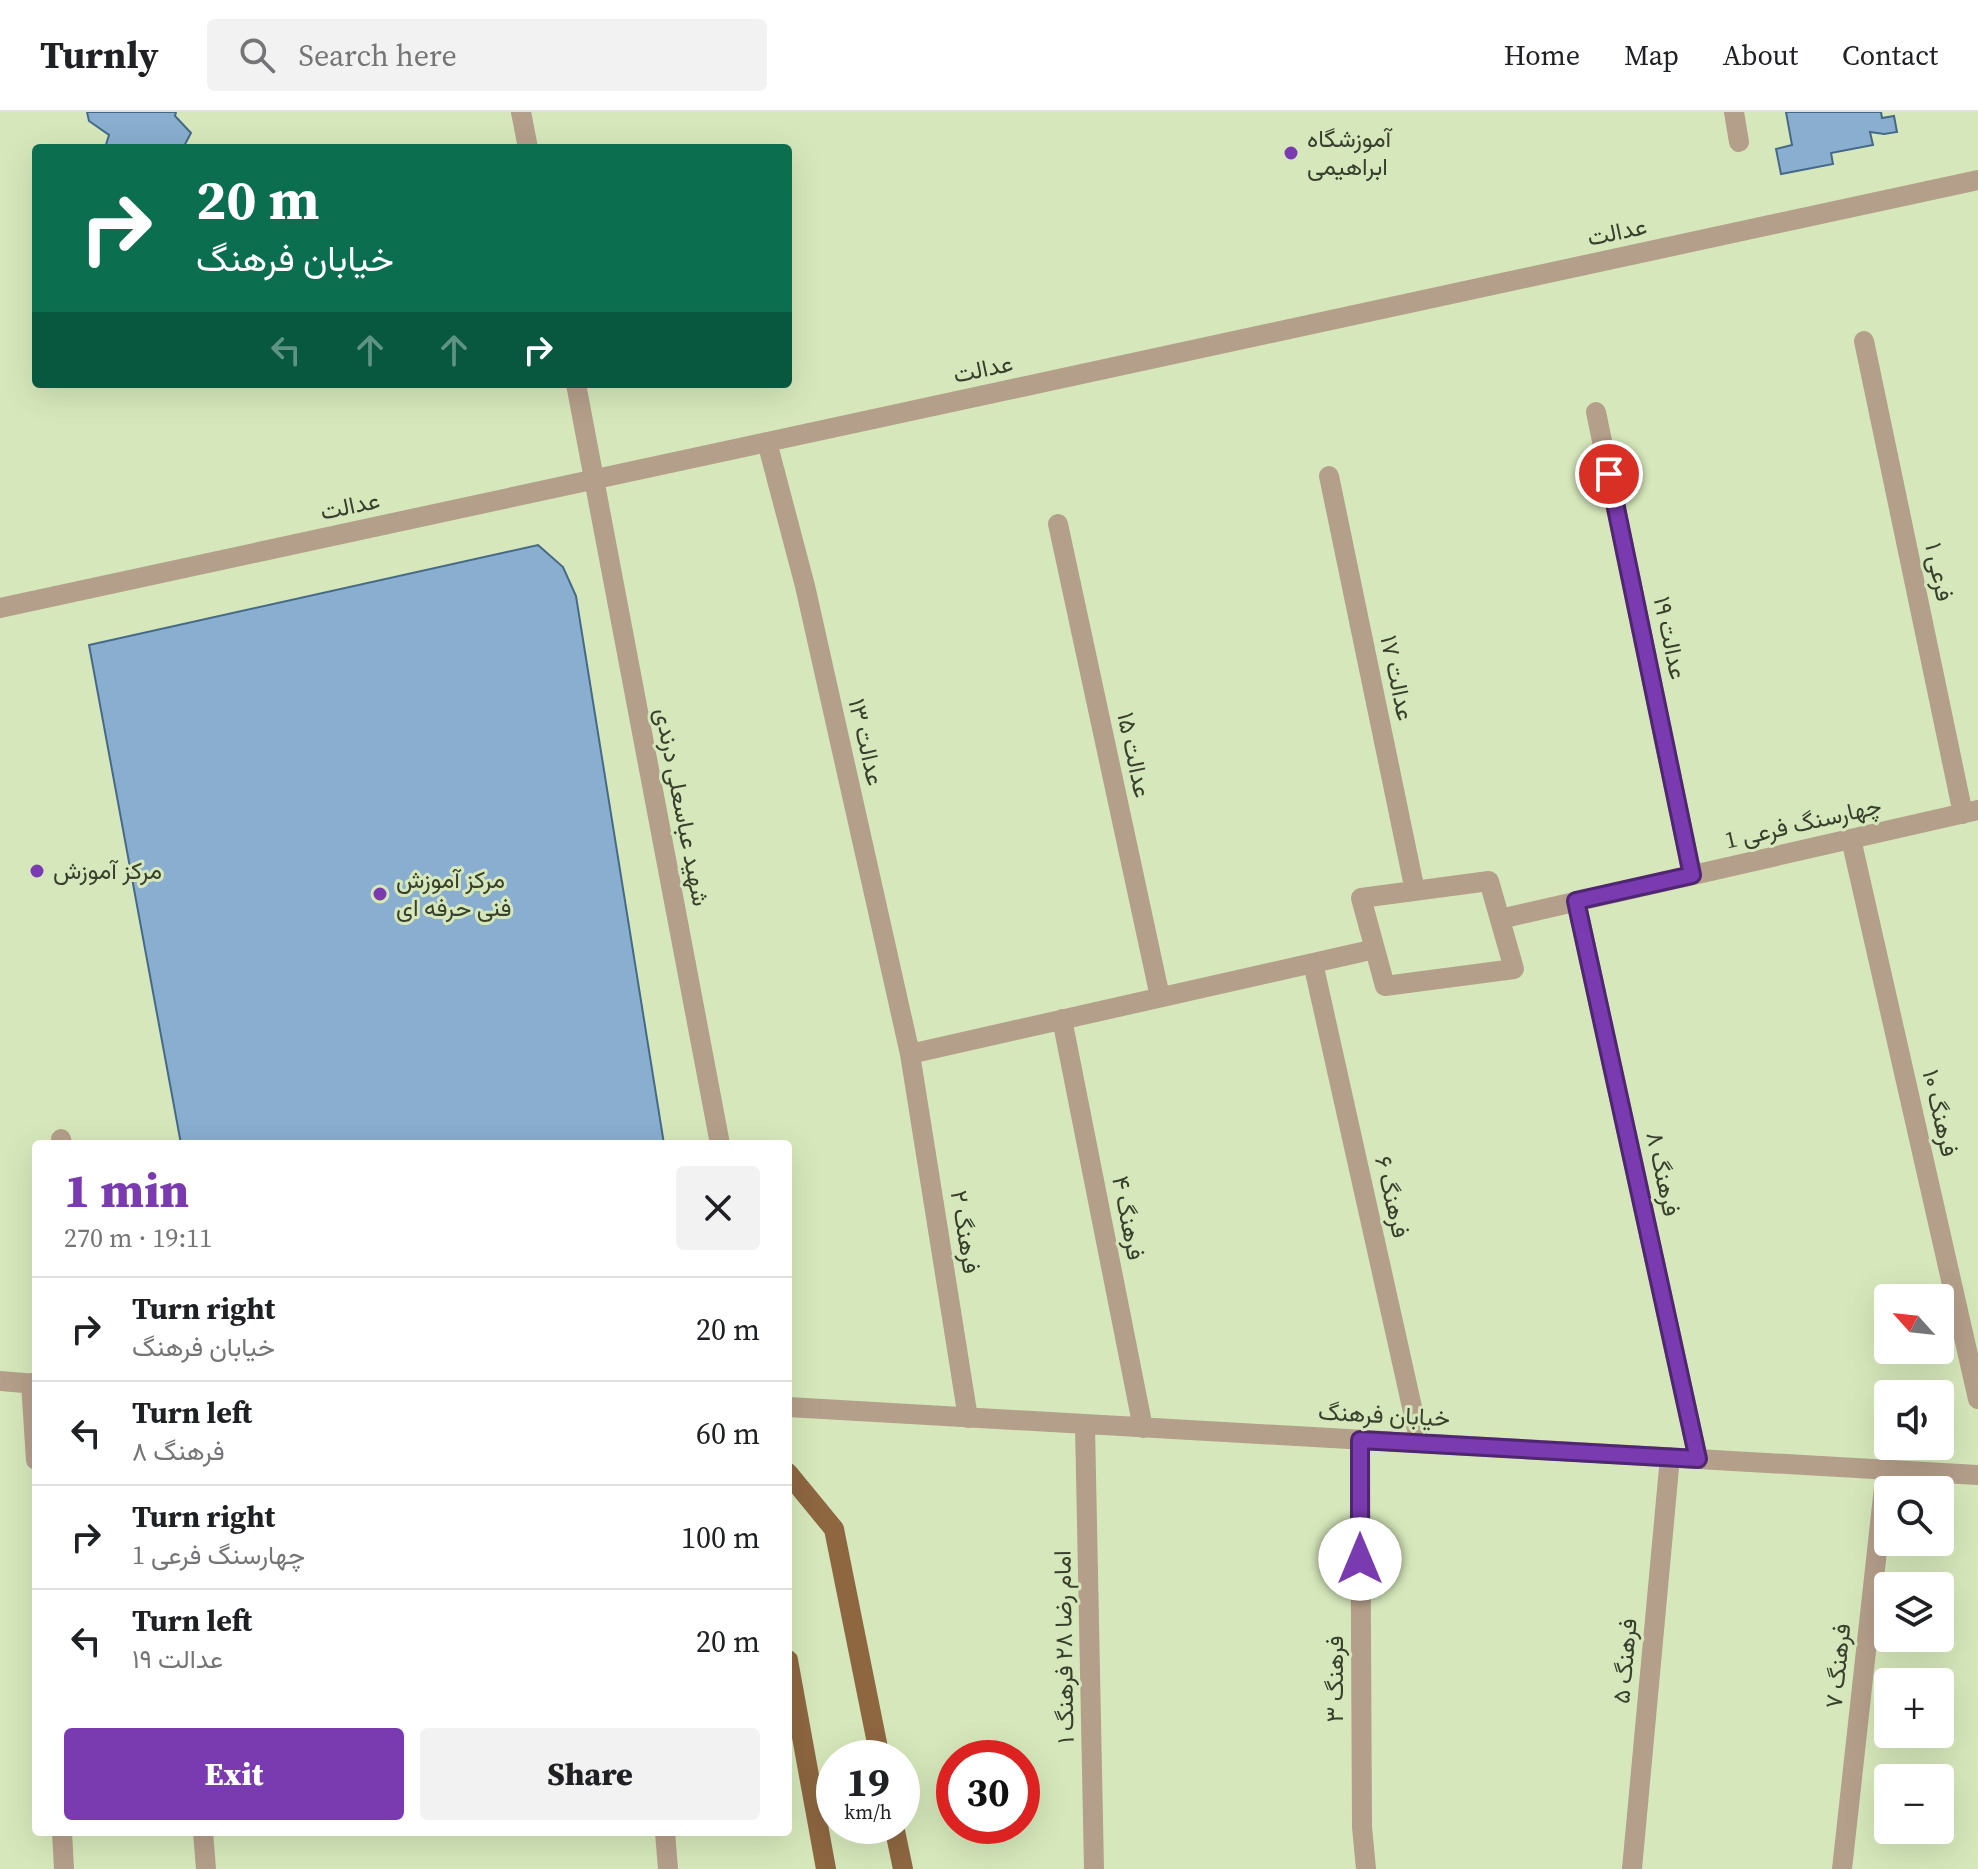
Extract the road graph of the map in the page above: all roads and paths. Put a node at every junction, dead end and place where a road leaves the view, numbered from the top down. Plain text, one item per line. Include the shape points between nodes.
1 (521, 112) edge
2 (1734, 112) edge
3 (1739, 142) dead end
4 (527, 144) edge
5 (1978, 180) edge
6 (1864, 341) dead end
7 (577, 388) edge
8 (1596, 412) dead end
9 (767, 442) junction
10 (1329, 476) dead end
11 (594, 480) junction
12 (1058, 524) dead end
13 (0, 608) edge
14 (1970, 812) edge
15 (1851, 839) junction
16 (1692, 875) junction
17 (1415, 891) junction
18 (1576, 901) junction
19 (1500, 919) junction
20 (1375, 949) junction
21 (1313, 963) junction
22 (1160, 997) junction
23 (1062, 1019) junction
24 (910, 1054) junction
25 (719, 1140) edge
26 (0, 1381) edge
27 (32, 1383) edge
28 (1978, 1399) edge
29 (792, 1407) edge
30 (968, 1418) junction
31 (1085, 1425) junction
32 (1143, 1428) junction
33 (1360, 1440) junction
34 (1420, 1443) junction
35 (1670, 1457) junction
36 (1698, 1459) junction
37 (1886, 1469) junction
38 (1978, 1475) edge
39 (792, 1478) edge
40 (792, 1682) edge
41 (876, 1740) edge
42 (62, 1836) edge
43 (203, 1836) edge
44 (665, 1836) edge
45 (898, 1844) edge
46 (64, 1869) edge
47 (206, 1869) edge
48 (668, 1869) edge
49 (826, 1869) edge
50 (903, 1869) edge
51 (1094, 1869) edge
52 (1366, 1869) edge
53 (1632, 1869) edge
54 (1842, 1869) edge

1 - 4 street
2 - 3 street
5 - 9 street, عدالت
6 - 14 street, فرعی ۱
7 - 11 street, شهید عباسعلی درندی
8 - 16 street, عدالت ۱۹
9 - 11 street, عدالت
9 - 24 street, عدالت ۱۳ via 805,586
10 - 17 street, عدالت ۱۷
11 - 13 street, عدالت
11 - 25 street, شهید عباسعلی درندی
12 - 22 street, عدالت ۱۵
14 - 15 street, چهارسنگ فرعی 1
15 - 16 street, چهارسنگ فرعی 1
15 - 28 street, فرهنگ ۱۰
16 - 18 street, چهارسنگ فرعی 1
17 - 19 street via 1489,881
17 - 20 street via 1361,898
18 - 19 street, چهارسنگ فرعی 1
18 - 36 street, فرهنگ ۸
19 - 20 street via 1514,969 1385,986
20 - 21 street
21 - 22 street
21 - 34 street, فرهنگ ۶
22 - 23 street
23 - 24 street
23 - 32 street, فرهنگ ۴
24 - 30 street, فرهنگ ۲
26 - 27 street
29 - 30 street, خیابان فرهنگ
30 - 31 street, خیابان فرهنگ
31 - 32 street, خیابان فرهنگ
31 - 51 street, امام رضا ۲۸ فرهنگ ۱
32 - 33 street, خیابان فرهنگ
33 - 34 street, خیابان فرهنگ
33 - 52 street, فرهنگ ۳
34 - 35 street, خیابان فرهنگ
35 - 36 street, خیابان فرهنگ
35 - 53 street, فرهنگ ۵
36 - 37 street, خیابان فرهنگ
37 - 38 street, خیابان فرهنگ
37 - 54 street, فرهنگ ۷
39 - 41 main road via 834,1529
40 - 49 main road
42 - 46 street
43 - 47 street
44 - 48 street
45 - 50 main road

